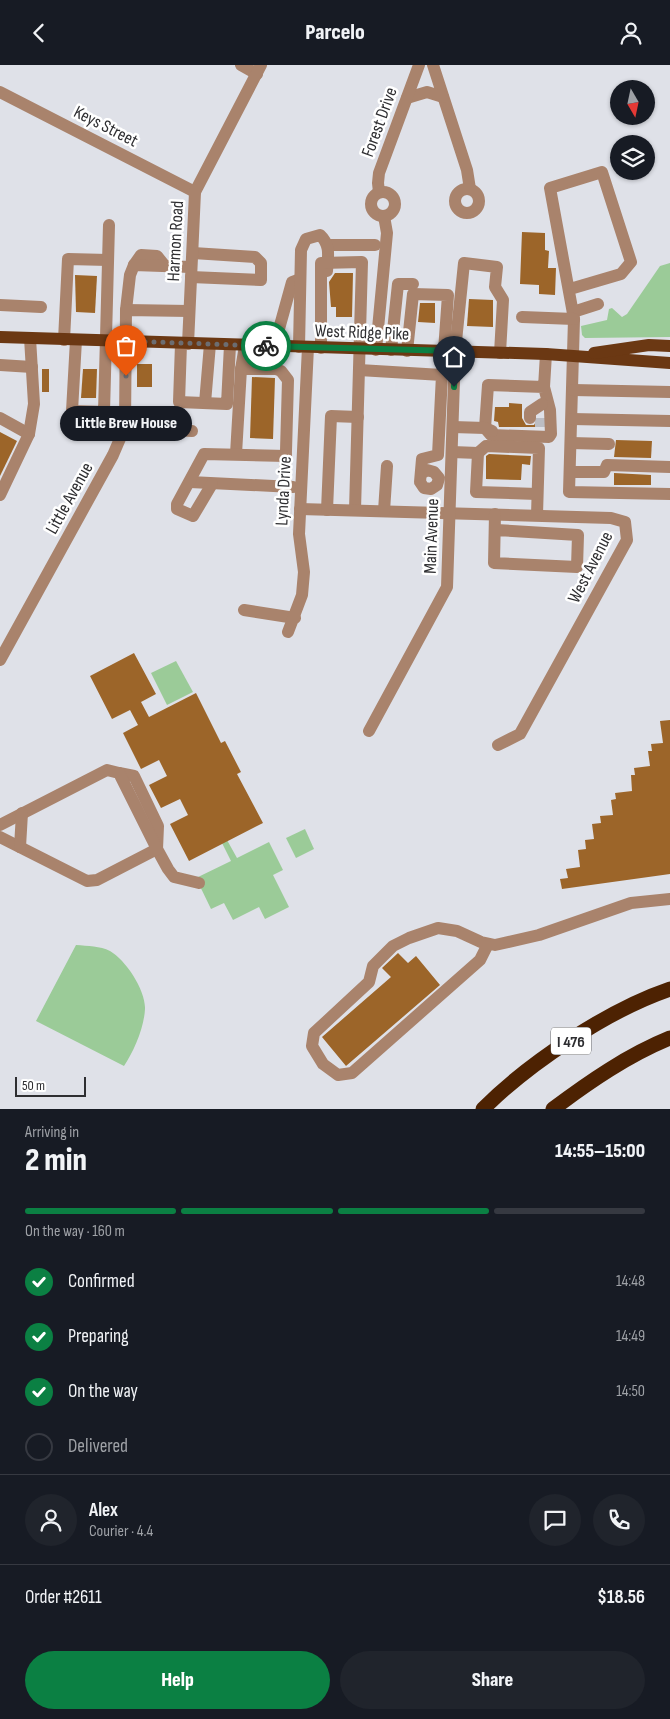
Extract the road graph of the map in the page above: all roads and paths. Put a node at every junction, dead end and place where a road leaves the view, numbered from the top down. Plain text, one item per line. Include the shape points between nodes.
1 (241, 65) edge
2 (419, 65) edge
3 (432, 65) edge
4 (259, 69) edge
5 (0, 92) edge
6 (443, 97) junction
7 (407, 98) junction
8 (470, 189) dead end
9 (195, 192) junction
10 (109, 225) dead end
11 (328, 245) junction
12 (374, 245) dead end
13 (193, 253) junction
14 (108, 261) junction
15 (328, 263) junction
16 (191, 272) junction
17 (300, 279) junction
18 (413, 284) dead end
19 (570, 289) junction
20 (598, 304) dead end
21 (0, 305) edge
22 (40, 307) dead end
23 (321, 307) junction
24 (126, 309) junction
25 (189, 311) junction
26 (574, 315) junction
27 (522, 317) dead end
28 (0, 337) edge
29 (30, 337) junction
30 (70, 340) junction
31 (106, 341) junction
32 (126, 341) junction
33 (185, 344) junction
34 (210, 344) junction
35 (230, 345) junction
36 (245, 346) junction
37 (670, 346) edge
38 (274, 347) junction
39 (303, 347) junction
40 (321, 348) junction
41 (360, 349) junction
42 (376, 350) junction
43 (391, 350) junction
44 (407, 351) junction
45 (450, 351) junction
46 (500, 353) junction
47 (546, 354) junction
48 (574, 356) junction
49 (670, 363) edge
50 (0, 365) edge
51 (32, 367) junction
52 (241, 369) junction
53 (359, 370) junction
54 (573, 390) junction
55 (670, 392) edge
56 (545, 397) junction
57 (205, 403) junction
58 (447, 404) junction
59 (358, 417) junction
60 (0, 419) edge
61 (572, 419) junction
62 (670, 421) edge
63 (125, 427) junction
64 (453, 427) junction
65 (490, 430) junction
66 (192, 431) dead end
67 (28, 435) junction
68 (571, 443) junction
69 (609, 444) dead end
70 (452, 452) junction
71 (478, 453) junction
72 (236, 454) junction
73 (286, 456) junction
74 (387, 466) dead end
75 (670, 467) edge
76 (570, 472) junction
77 (190, 482) junction
78 (212, 484) junction
79 (285, 486) junction
80 (450, 486) junction
81 (301, 487) junction
82 (537, 494) junction
83 (0, 495) edge
84 (670, 495) edge
85 (300, 509) junction
86 (327, 510) junction
87 (355, 510) junction
88 (384, 511) junction
89 (450, 512) junction
90 (495, 514) junction
91 (537, 515) junction
92 (496, 530) junction
93 (244, 610) dead end
94 (295, 618) junction
95 (288, 632) dead end
96 (0, 660) edge
97 (369, 731) dead end
98 (498, 745) dead end
99 (22, 813) junction
100 (0, 825) edge
101 (0, 837) edge
102 (20, 847) junction
103 (156, 849) junction
104 (198, 883) dead end
105 (670, 899) edge
106 (488, 944) junction
107 (670, 989) edge
108 (670, 1038) edge
109 (483, 1109) edge
110 (553, 1109) edge

1 - 4 street
2 - 7 street, Forest Drive
3 - 6 street
4 - 9 street, Harmon Road
5 - 9 street, Keys Street
6 - 7 street via 427,92
6 - 8 street
7 - 42 street, Forest Drive via 379,173 380,192 388,193 394,200 392,212 384,216 387,233
9 - 13 street, Harmon Road
10 - 14 street
11 - 12 street
11 - 15 street
11 - 17 street, Lynda Drive via 320,235 306,239 301,250
13 - 16 street, Harmon Road
13 - 16 street via 255,257 261,263 261,280
14 - 30 street via 68,259
14 - 31 street
15 - 23 street via 326,300
15 - 23 street via 321,263
15 - 41 street via 362,262
16 - 24 street, Little Avenue via 165,266 157,256 141,255 134,265
16 - 25 street, Harmon Road
17 - 38 street via 292,282
17 - 39 street, Lynda Drive
18 - 43 street via 398,284
19 - 19 street via 550,188 602,172 632,262 621,274
19 - 26 street
20 - 26 street
21 - 22 street
23 - 40 street
24 - 25 street
24 - 32 street, Little Avenue
25 - 33 street, Harmon Road
26 - 27 street
26 - 48 street
28 - 29 main road, West Ridge Pike
29 - 30 main road, West Ridge Pike
29 - 51 street
30 - 31 main road, West Ridge Pike
30 - 31 street via 72,411 104,412
31 - 32 main road, West Ridge Pike
32 - 33 main road, West Ridge Pike
32 - 63 street, Little Avenue
33 - 34 main road, West Ridge Pike
33 - 57 street, Harmon Road via 179,402
34 - 35 main road, West Ridge Pike
34 - 57 street
35 - 36 main road, West Ridge Pike
35 - 57 street via 227,404
36 - 38 main road, West Ridge Pike
36 - 52 street
37 - 48 main road, West Ridge Pike via 650,345
38 - 39 main road, West Ridge Pike
39 - 40 main road, West Ridge Pike
39 - 81 street, Lynda Drive
40 - 41 main road, West Ridge Pike
41 - 42 main road, West Ridge Pike
41 - 53 street
42 - 43 main road, West Ridge Pike
43 - 44 main road, West Ridge Pike
44 - 45 main road, West Ridge Pike
44 - 45 street via 413,294 448,295
45 - 46 main road, West Ridge Pike
45 - 46 street via 464,263 497,267 494,287 503,300
45 - 58 street, Main Avenue
46 - 47 main road, West Ridge Pike
47 - 48 main road, West Ridge Pike
47 - 56 street
48 - 49 main road, West Ridge Pike
48 - 54 street
50 - 51 street
51 - 67 street via 34,404
52 - 72 street
52 - 73 street via 276,369 288,380
53 - 58 street via 442,375
53 - 59 street
54 - 55 street
54 - 61 street
56 - 65 street via 537,425
56 - 65 street via 490,385
56 - 65 street via 550,410 549,437 491,435
58 - 64 street, Main Avenue
58 - 80 street via 438,455 422,459 420,482 424,488 431,489 437,485
59 - 86 street via 331,417
59 - 87 street
60 - 67 street
61 - 62 street
61 - 68 street
63 - 66 street
63 - 96 street, Little Avenue via 113,455
64 - 65 street
64 - 70 street, Main Avenue
67 - 83 street
68 - 69 street
68 - 76 street
70 - 71 street
70 - 80 street, Main Avenue
71 - 82 street via 476,492
71 - 82 street via 486,445 539,448
72 - 73 street
72 - 77 street via 204,454
73 - 79 street
74 - 88 street
75 - 76 street via 607,465 604,472
76 - 84 street via 569,492
77 - 78 street
77 - 78 street via 176,507 190,517
78 - 79 street
79 - 81 street
80 - 89 street, Main Avenue
81 - 85 street, Lynda Drive
82 - 91 street
85 - 86 street, West Avenue
85 - 94 street, Lynda Drive via 299,534 304,572
86 - 87 street, West Avenue
87 - 88 street, West Avenue
88 - 89 street, West Avenue
89 - 90 street, West Avenue
89 - 97 street, Main Avenue via 447,587
90 - 91 street, West Avenue
90 - 92 street
91 - 98 street, West Avenue via 611,518 625,522 627,540 520,734
92 - 92 street via 494,563 577,567 578,535
93 - 94 street
94 - 95 street, Lynda Drive
99 - 100 street
99 - 102 street
99 - 103 street via 107,770 119,773
101 - 102 street
102 - 103 street via 87,881 97,880
103 - 104 street via 174,877
105 - 106 street via 631,903 539,935
106 - 106 street via 457,931 438,929 393,945 373,966 369,982 360,993 314,1033 312,1046 323,1064 338,1075 352,1073 480,960
107 - 109 highway, I 476 via 633,1005 578,1036 515,1081
108 - 110 highway, I 476 via 631,1057

